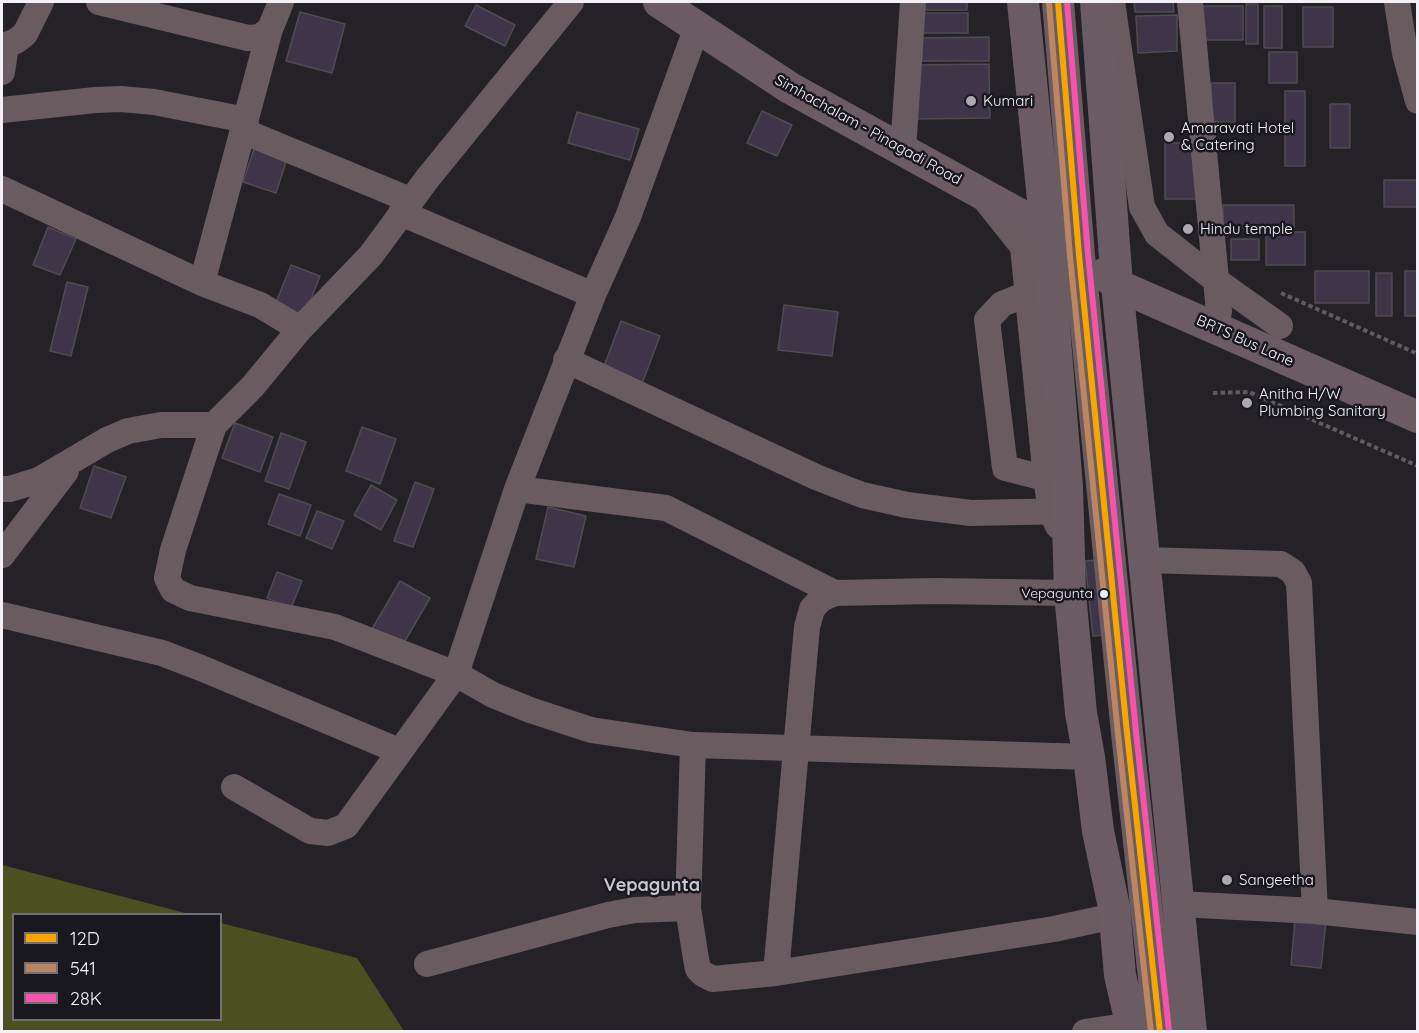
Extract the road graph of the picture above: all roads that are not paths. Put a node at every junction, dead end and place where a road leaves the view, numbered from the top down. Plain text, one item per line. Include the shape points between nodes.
1 (40, 2) edge
2 (99, 2) edge
3 (280, 2) edge
4 (571, 2) edge
5 (913, 2) edge
6 (1023, 2) edge
7 (1058, 2) edge
8 (1096, 2) edge
9 (1112, 2) edge
10 (1191, 2) edge
11 (1397, 2) edge
12 (678, 11) edge
13 (270, 29) junction
14 (4, 45) edge
15 (1411, 52) edge
16 (2, 72) edge
17 (1418, 101) edge
18 (2, 110) edge
19 (244, 125) junction
20 (903, 150) junction
21 (2, 189) edge
22 (980, 193) junction
23 (406, 206) junction
24 (1046, 229) junction
25 (1079, 255) junction
26 (1217, 281) junction
27 (202, 283) junction
28 (1117, 285) junction
29 (1040, 289) junction
30 (592, 295) junction
31 (1220, 312) dead end
32 (1280, 326) dead end
33 (300, 329) junction
34 (566, 360) junction
35 (1418, 417) edge
36 (214, 425) junction
37 (76, 459) junction
38 (2, 489) edge
39 (518, 489) junction
40 (1058, 496) junction
41 (2, 555) edge
42 (1144, 560) junction
43 (835, 593) junction
44 (1070, 593) junction
45 (2, 615) edge
46 (456, 674) junction
47 (693, 745) junction
48 (798, 748) junction
49 (399, 751) junction
50 (1089, 757) junction
51 (234, 787) dead end
52 (1178, 904) junction
53 (688, 908) junction
54 (1315, 911) junction
55 (1114, 916) junction
56 (1418, 922) edge
57 (427, 964) dead end
58 (776, 973) junction
59 (1141, 1029) edge
60 (1085, 1032) edge
61 (1191, 1032) edge

1 - 14 street via 25,34
2 - 13 street via 248,38 260,37
3 - 13 street
4 - 23 street
5 - 20 street
6 - 24 main road
7 - 25 main road
8 - 28 main road
9 - 26 street via 1142,207 1157,234
10 - 26 street
11 - 15 street
12 - 20 main road, Simhachalam - Pinagadi Road via 790,88
12 - 30 street via 628,217
13 - 19 street
14 - 16 street
15 - 17 street
18 - 19 street via 121,99 154,102
19 - 23 street
19 - 27 street
20 - 22 main road, Simhachalam - Pinagadi Road
21 - 27 street
22 - 24 main road, Simhachalam - Pinagadi Road
22 - 29 street via 1023,247
23 - 30 street
23 - 33 street via 371,255
24 - 25 main road, Simhachalam - Pinagadi Road
24 - 29 main road
25 - 28 main road, BRTS Bus Lane
25 - 59 main road via 1128,744
26 - 31 street
26 - 32 street
27 - 33 street via 260,305
28 - 35 main road, BRTS Bus Lane
28 - 42 main road
29 - 40 main road
29 - 40 street via 1002,304 987,320 1005,468
30 - 34 street
33 - 36 street via 253,386
34 - 39 street
34 - 40 street via 862,495 971,513
36 - 37 street via 161,425 128,431
36 - 46 street via 173,550 167,578 173,590 190,598 335,627
37 - 38 street via 39,480
37 - 41 street
39 - 43 street via 666,508
39 - 46 street
40 - 44 main road via 1069,551
42 - 52 main road
42 - 54 street via 1281,564 1293,572 1299,583
43 - 44 street
43 - 48 street via 821,599 812,609 807,627
44 - 50 main road
45 - 49 street via 162,653
46 - 47 street via 502,699 591,730
46 - 49 street
47 - 48 street
47 - 53 street
48 - 50 street
48 - 58 street
49 - 51 street via 346,826 328,833 310,831
50 - 55 main road
52 - 54 street
52 - 61 main road
53 - 57 street via 608,915
53 - 58 street via 696,959 703,974 712,979
54 - 56 street
55 - 58 street
55 - 59 main road via 1120,975
59 - 60 street

